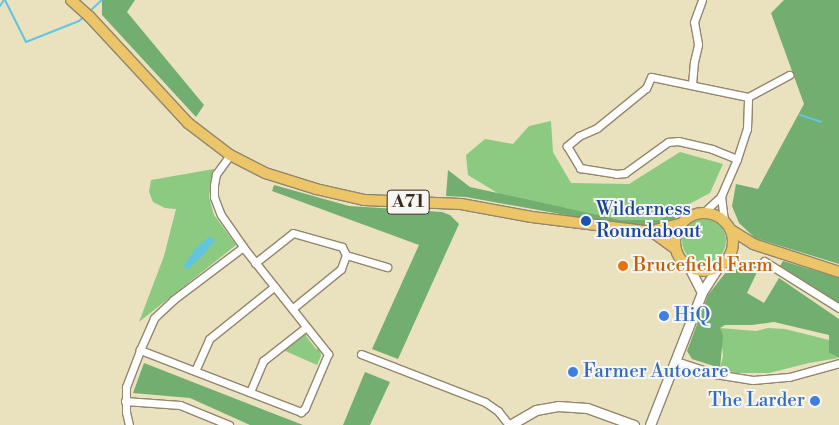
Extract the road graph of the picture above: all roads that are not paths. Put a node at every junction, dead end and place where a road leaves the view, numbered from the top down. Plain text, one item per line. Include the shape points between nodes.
1 (71, 0) edge
2 (702, 0) edge
3 (789, 75) dead end
4 (692, 84) junction
5 (748, 96) junction
6 (230, 155) junction
7 (737, 159) junction
8 (721, 196) junction
9 (703, 213) junction
10 (724, 220) junction
11 (682, 223) junction
12 (731, 230) junction
13 (651, 232) junction
14 (753, 244) junction
15 (243, 247) junction
16 (676, 249) junction
17 (731, 254) junction
18 (346, 255) junction
19 (764, 261) dead end
20 (255, 263) junction
21 (387, 267) dead end
22 (689, 267) junction
23 (717, 269) junction
24 (839, 272) edge
25 (274, 287) junction
26 (702, 292) junction
27 (839, 308) edge
28 (292, 309) junction
29 (306, 326) junction
30 (140, 350) junction
31 (361, 354) dead end
32 (676, 361) junction
33 (839, 363) edge
34 (195, 371) junction
35 (250, 392) junction
36 (125, 401) junction
37 (129, 425) edge
38 (229, 425) edge
39 (510, 425) edge
40 (634, 425) edge
41 (650, 425) edge

1 - 6 main road, A71 via 188,123
2 - 4 street via 694,22 698,44
3 - 5 street via 770,89
4 - 5 street
4 - 7 street via 650,78 646,88 597,128 579,136 567,149 580,168 616,174 624,173 668,142 712,148
5 - 7 street via 748,129
6 - 13 main road, A71 via 265,172 364,200 461,204 532,217
6 - 15 street via 216,174 214,197 221,215
7 - 8 street
8 - 9 street
8 - 10 street
9 - 10 main road
9 - 11 main road, A71 via 695,214
10 - 12 main road
11 - 13 main road, A71
11 - 16 main road via 677,231
12 - 14 main road
12 - 17 main road via 734,238
13 - 16 main road, A71
14 - 17 main road
14 - 24 main road
15 - 20 street
15 - 30 street via 154,318
16 - 22 main road, A71
17 - 23 main road
18 - 20 street via 342,247 293,233
18 - 21 street
18 - 28 street via 338,272
19 - 27 street
20 - 25 street
22 - 23 main road via 698,271
22 - 26 street
23 - 26 street
25 - 28 street
25 - 34 street via 209,339
26 - 32 street
28 - 29 street
29 - 35 street via 263,361
29 - 35 street via 328,354 305,408 301,412 296,411
30 - 34 street
30 - 36 street via 126,387
31 - 39 street via 485,402
32 - 33 street via 715,374 753,380 789,377
32 - 41 street
34 - 35 street
36 - 37 street
36 - 38 street via 180,405
39 - 40 street via 536,410 558,406 586,408

